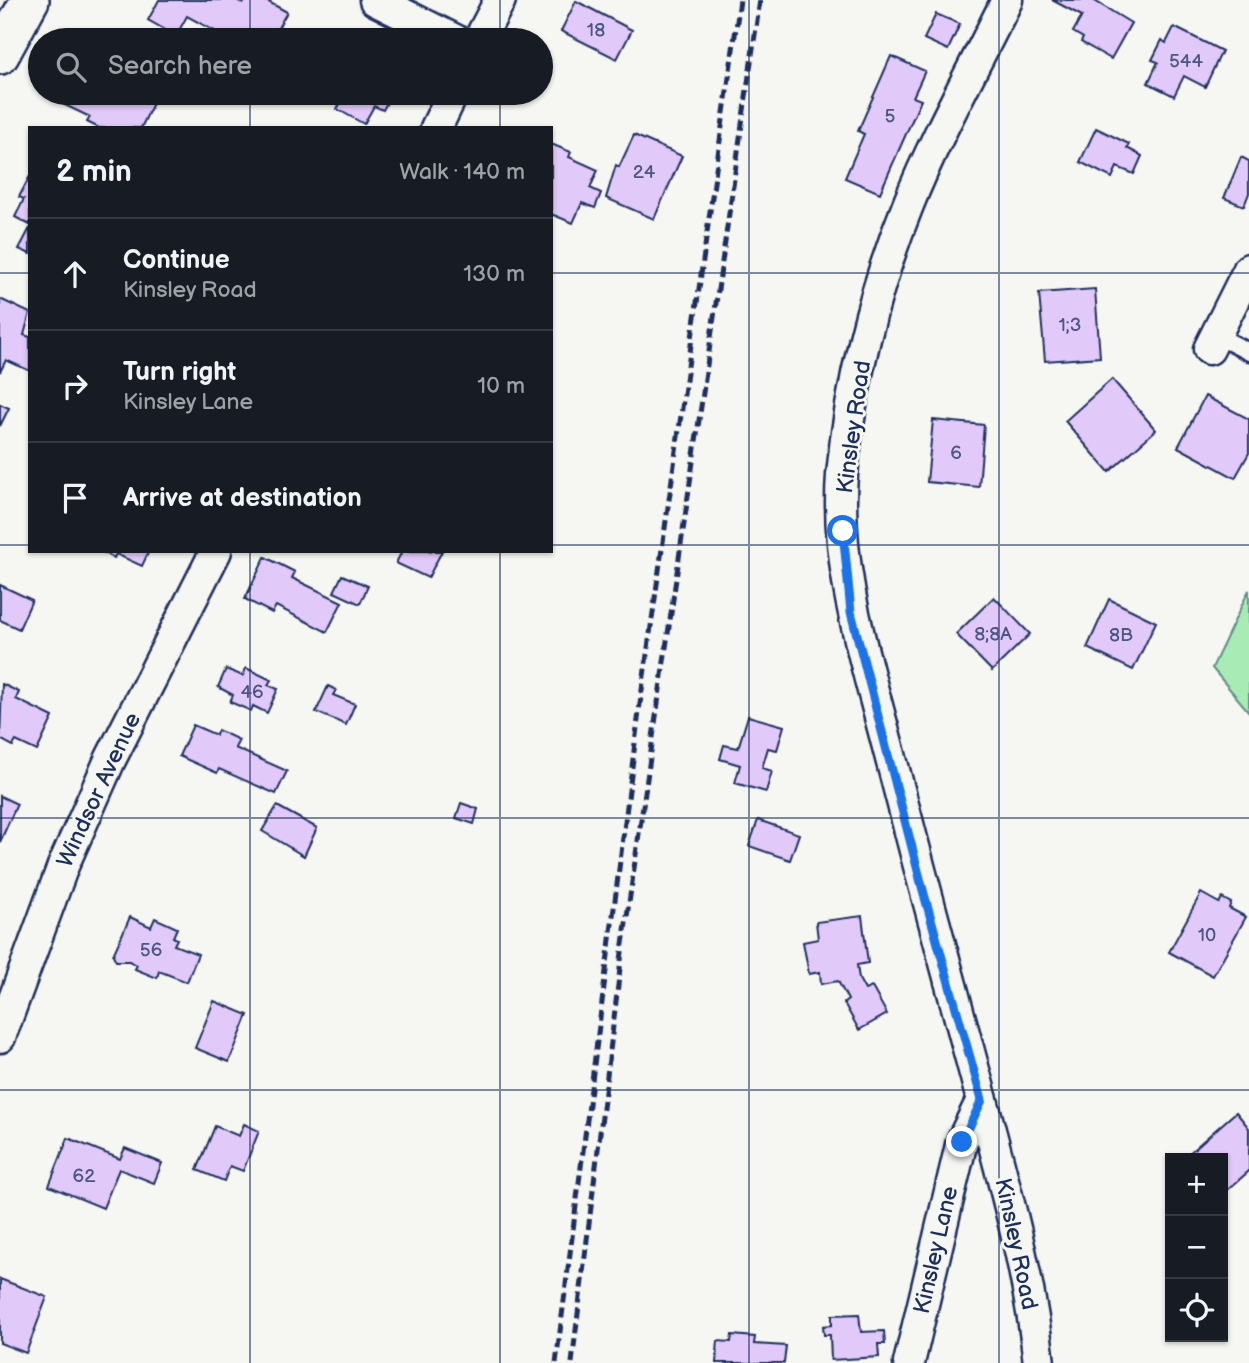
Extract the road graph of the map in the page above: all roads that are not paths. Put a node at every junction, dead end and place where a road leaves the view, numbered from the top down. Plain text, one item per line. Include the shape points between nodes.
1 (30, 0) edge
2 (375, 0) edge
3 (500, 0) edge
4 (1007, 0) edge
5 (430, 28) edge
6 (485, 28) edge
7 (3, 41) edge
8 (447, 105) edge
9 (437, 126) edge
10 (1249, 269) edge
11 (1212, 342) joint
12 (1249, 352) edge
13 (215, 553) edge
14 (0, 1037) edge
15 (982, 1100) junction
16 (909, 1363) edge
17 (1039, 1363) edge

1 - 7 street
2 - 5 street
3 - 6 street
4 - 15 street, Kinsley Road via 901,221 868,333 842,476 851,612
8 - 9 street
10 - 11 street
11 - 12 lane
13 - 14 street, Windsor Avenue via 110,760 63,866
15 - 16 street, Kinsley Lane via 962,1142
15 - 17 street, Kinsley Road via 1025,1274

